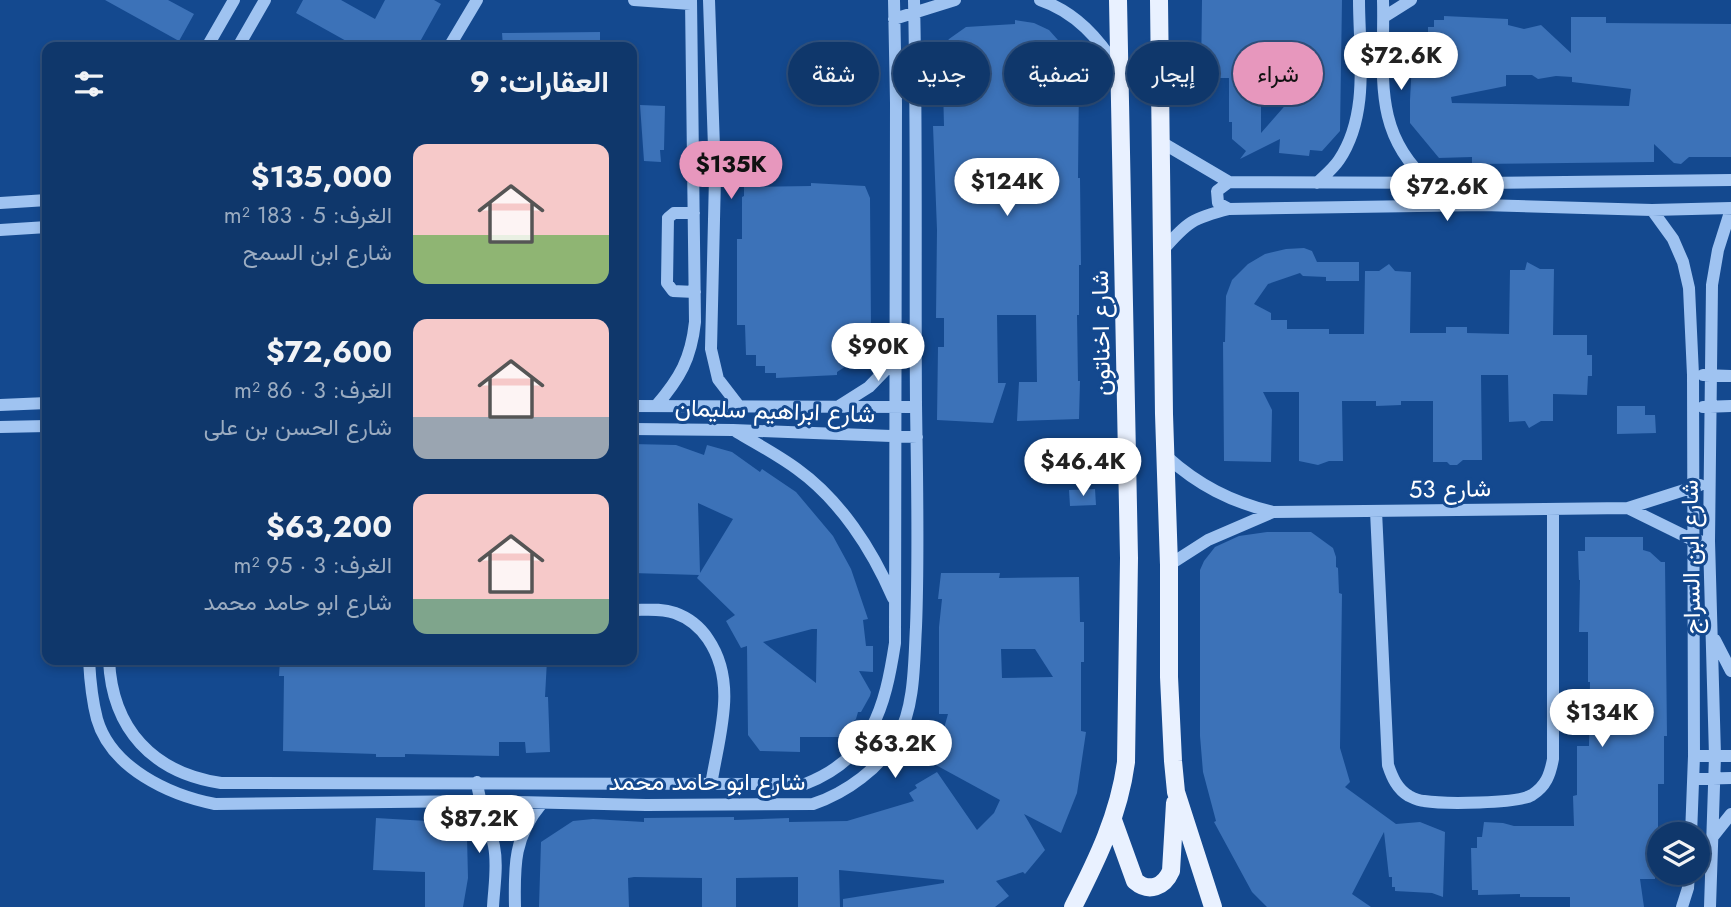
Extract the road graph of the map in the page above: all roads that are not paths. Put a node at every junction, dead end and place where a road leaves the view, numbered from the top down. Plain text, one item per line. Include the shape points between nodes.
1 (234, 0) edge
2 (265, 0) edge
3 (477, 0) edge
4 (634, 0) edge
5 (709, 0) edge
6 (894, 0) edge
7 (955, 0) edge
8 (1040, 0) edge
9 (1118, 0) edge
10 (1159, 0) edge
11 (1359, 0) edge
12 (1383, 0) edge
13 (1411, 0) edge
14 (691, 2) edge
15 (914, 6) edge
16 (1384, 17) junction
17 (894, 19) junction
18 (211, 42) edge
19 (241, 42) edge
20 (452, 42) edge
21 (1119, 72) junction
22 (1359, 108) junction
23 (1384, 108) junction
24 (1161, 142) junction
25 (1731, 180) edge
26 (1229, 183) junction
27 (1317, 183) junction
28 (1430, 183) junction
29 (1481, 183) junction
30 (42, 200) edge
31 (0, 203) edge
32 (1483, 205) junction
33 (1731, 208) edge
34 (1229, 209) junction
35 (1652, 210) junction
36 (694, 213) junction
37 (42, 227) edge
38 (0, 230) edge
39 (1163, 250) junction
40 (695, 292) junction
41 (895, 360) junction
42 (1693, 375) junction
43 (1710, 376) junction
44 (1731, 376) edge
45 (42, 403) edge
46 (0, 405) edge
47 (738, 405) junction
48 (637, 406) edge
49 (656, 406) junction
50 (1731, 406) edge
51 (838, 407) junction
52 (895, 407) junction
53 (916, 407) junction
54 (1710, 407) junction
55 (1692, 408) junction
56 (42, 426) edge
57 (0, 427) edge
58 (637, 429) edge
59 (733, 430) junction
60 (894, 436) junction
61 (917, 437) junction
62 (1166, 456) junction
63 (1710, 484) junction
64 (1693, 486) junction
65 (1628, 508) junction
66 (1553, 509) junction
67 (1377, 511) junction
68 (1273, 512) junction
69 (1693, 540) junction
70 (1709, 541) junction
71 (1169, 565) junction
72 (896, 605) junction
73 (637, 610) edge
74 (1713, 636) junction
75 (90, 665) edge
76 (109, 665) edge
77 (1731, 671) edge
78 (1695, 756) junction
79 (1715, 756) junction
80 (1731, 756) edge
81 (835, 770) junction
82 (1714, 778) junction
83 (1731, 778) edge
84 (1694, 779) junction
85 (477, 782) junction
86 (711, 785) junction
87 (850, 787) junction
88 (1175, 792) junction
89 (479, 801) junction
90 (542, 803) junction
91 (1731, 814) edge
92 (1114, 820) junction
93 (1692, 822) edge
94 (1711, 839) junction
95 (1688, 885) edge
96 (493, 907) edge
97 (515, 907) edge
98 (1073, 907) edge
99 (1213, 907) edge
100 (1682, 907) edge
101 (1710, 907) edge

1 - 18 street
2 - 19 street
3 - 20 street
4 - 14 street
5 - 47 street via 715,177 711,349 718,379
6 - 17 street, شارع ابو حامد محمد
7 - 15 street
8 - 21 street via 1070,13 1102,44
9 - 21 main road, شارع اخناتون
10 - 24 main road
11 - 22 street
12 - 16 street
13 - 16 street
14 - 36 street
15 - 17 street
15 - 53 street, شارع ابو حامد محمد
16 - 23 street
17 - 41 street, شارع ابو حامد محمد
21 - 92 main road, شارع اخناتون via 1129,677 1126,762
22 - 23 street
22 - 27 street via 1339,160
23 - 28 street via 1403,157
24 - 26 street
24 - 39 main road
25 - 29 street
26 - 27 street
26 - 34 street via 1216,197
27 - 28 street
28 - 29 street
29 - 32 street
30 - 31 street
32 - 34 street
32 - 35 street
33 - 35 street
33 - 43 street, شارع ابن السراج via 1714,266
34 - 39 street via 1187,224
35 - 42 street, شارع ابن السراج via 1673,239 1686,275
36 - 40 street
36 - 40 street via 674,213 668,218 667,283 673,291
37 - 38 street
39 - 62 main road
40 - 49 street via 692,346 677,379
41 - 51 street via 869,387
41 - 52 street, شارع ابو حامد محمد
42 - 43 street
42 - 55 street, شارع ابن السراج
43 - 44 street
43 - 54 street, شارع ابن السراج
45 - 46 street
47 - 49 street, شارع ابراهيم سليمان
47 - 51 street, شارع ابراهيم سليمان
48 - 49 street, شارع ابراهيم سليمان
50 - 54 street
51 - 52 street, شارع ابراهيم سليمان
52 - 53 street, شارع ابراهيم سليمان
52 - 60 street, شارع ابو حامد محمد
53 - 61 street, شارع ابو حامد محمد
54 - 55 street
54 - 63 street, شارع ابن السراج
55 - 64 street, شارع ابن السراج
56 - 57 street
58 - 59 street, شارع ابراهيم سليمان
59 - 60 street, شارع ابراهيم سليمان
59 - 72 street via 825,492 871,554
60 - 61 street, شارع ابراهيم سليمان
60 - 72 street, شارع ابو حامد محمد
61 - 87 street, شارع ابو حامد محمد via 918,577 914,674 906,716 898,737
62 - 68 street, شارع 53 via 1227,498
62 - 71 main road
63 - 64 street, شارع 53
63 - 70 street, شارع ابن السراج
64 - 65 street, شارع 53
64 - 69 street, شارع ابن السراج
65 - 66 street, شارع 53
65 - 69 street, شارع 53
66 - 67 street, شارع 53
66 - 67 street via 1553,759 1542,788 1514,801 1422,801 1406,794 1394,781 1388,765
67 - 68 street, شارع 53
68 - 71 street, شارع 53 via 1208,540
69 - 70 street, شارع 53
69 - 78 street, شارع ابن السراج
70 - 74 street, شارع ابن السراج
71 - 88 main road
72 - 81 street, شارع ابو حامد محمد via 895,643 884,705 874,726
73 - 86 street via 674,612 693,622 716,651 726,691
74 - 77 street
74 - 79 street, شارع ابن السراج
75 - 89 street, شارع ابو حامد محمد via 98,721 111,745 139,774 190,799 215,804
76 - 85 street, شارع ابو حامد محمد via 116,705 125,725 149,754 203,780
78 - 79 street
78 - 84 street, شارع ابن السراج
79 - 80 street
79 - 82 street, شارع ابن السراج
81 - 86 street, شارع ابو حامد محمد via 805,784
81 - 87 street
82 - 83 street
82 - 84 street
82 - 94 street, شارع ابن السراج
84 - 93 street, شارع ابن السراج
85 - 86 street, شارع ابو حامد محمد
85 - 89 street
87 - 90 street, شارع ابو حامد محمد via 813,804
88 - 92 main road via 1171,871 1160,886 1141,886 1135,881
88 - 99 main road
89 - 90 street, شارع ابو حامد محمد
89 - 96 street via 494,845
90 - 97 street via 531,816 516,855
91 - 94 street
92 - 98 main road, شارع اخناتون
94 - 101 street, شارع ابن السراج
95 - 100 street

